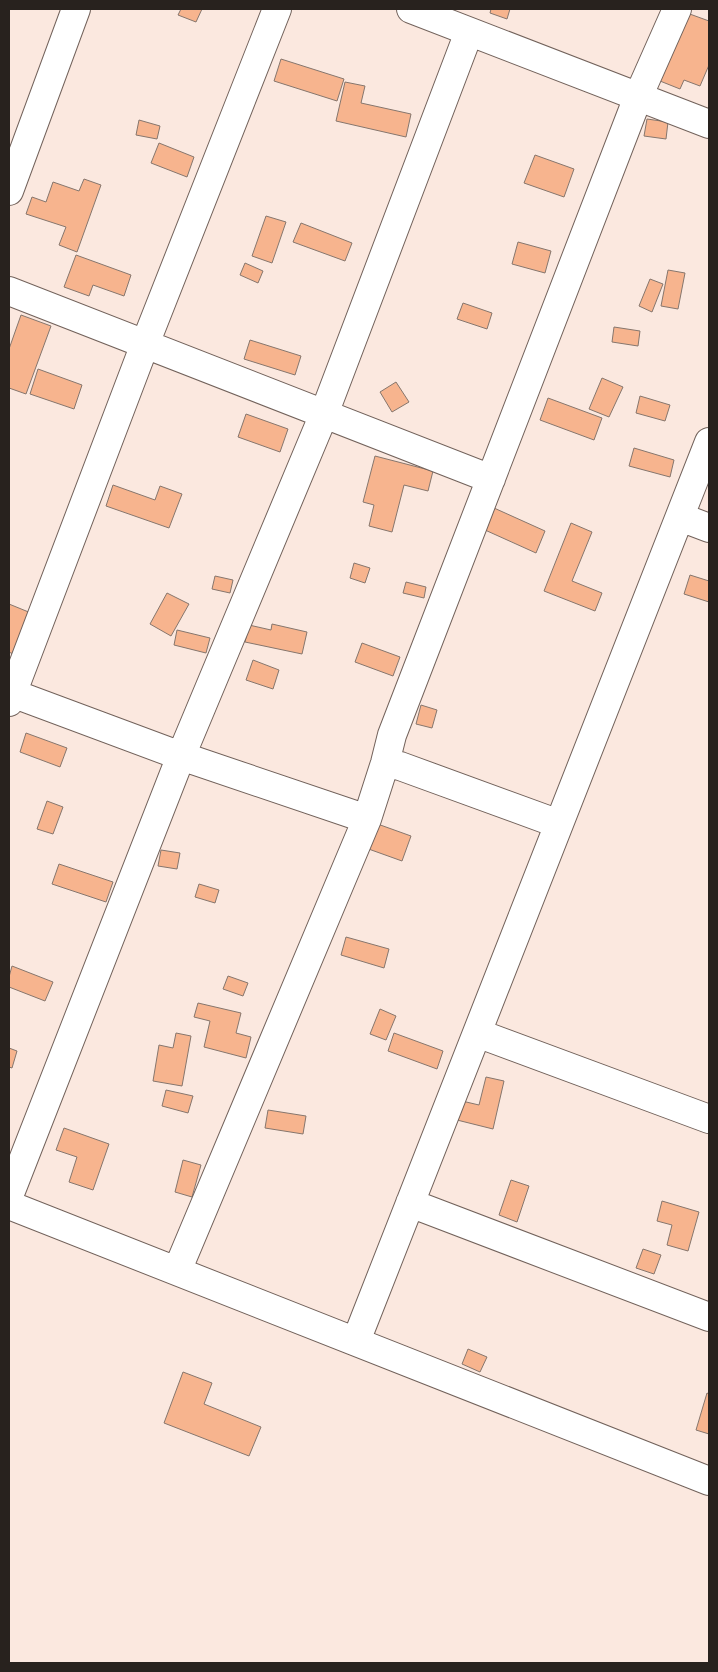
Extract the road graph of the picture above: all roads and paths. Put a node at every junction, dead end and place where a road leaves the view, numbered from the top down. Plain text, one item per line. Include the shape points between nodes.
1 (76, 9) edge
2 (277, 9) edge
3 (411, 9) edge
4 (678, 9) edge
5 (469, 32) junction
6 (638, 97) junction
7 (709, 124) edge
8 (9, 191) edge
9 (9, 291) edge
10 (145, 344) junction
11 (324, 414) junction
12 (709, 442) edge
13 (491, 478) junction
14 (680, 517) junction
15 (709, 528) edge
16 (10, 696) edge
17 (181, 756) junction
18 (385, 763) junction
19 (367, 819) junction
20 (559, 824) junction
21 (477, 1033) junction
22 (709, 1119) edge
23 (9, 1196) edge
24 (410, 1203) junction
25 (9, 1206) edge
26 (177, 1271) junction
27 (709, 1317) edge
28 (356, 1341) junction
29 (709, 1480) edge

1 - 8 street
2 - 10 street
3 - 5 street
4 - 6 street
5 - 6 street
5 - 11 street
6 - 7 street
6 - 13 street
9 - 10 street
10 - 11 street
10 - 16 street
11 - 13 street
11 - 17 street
12 - 14 street
13 - 18 street via 392,735
14 - 15 street
14 - 20 street
16 - 17 street
17 - 19 street
17 - 23 street
18 - 19 street
18 - 20 street
19 - 26 street
20 - 21 street
21 - 22 street
21 - 24 street
24 - 27 street
24 - 28 street
25 - 26 street
26 - 28 street
28 - 29 street

